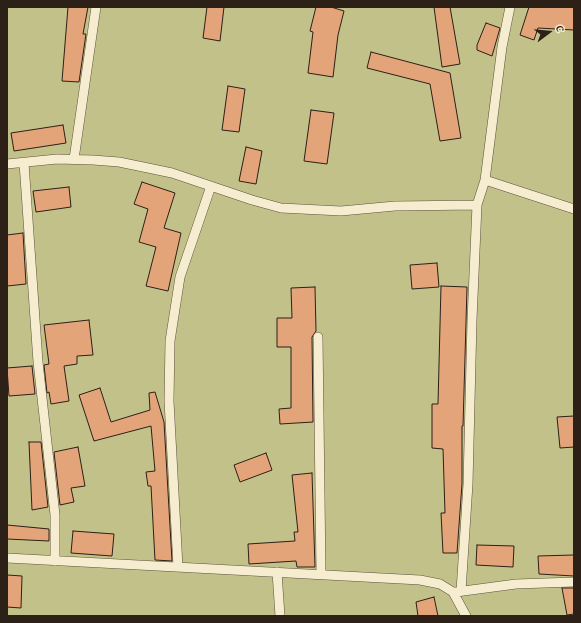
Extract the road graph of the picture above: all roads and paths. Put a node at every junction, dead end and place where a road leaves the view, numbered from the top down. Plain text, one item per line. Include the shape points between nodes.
1 (96, 7) edge
2 (510, 7) edge
3 (74, 159) junction
4 (24, 163) junction
5 (7, 164) edge
6 (485, 180) junction
7 (211, 186) junction
8 (477, 205) junction
9 (574, 208) edge
10 (318, 337) dead end
11 (7, 558) edge
12 (55, 561) junction
13 (178, 567) junction
14 (277, 572) junction
15 (321, 574) junction
16 (574, 582) edge
17 (457, 592) junction
18 (280, 616) edge
19 (466, 616) edge

1 - 3 lane
2 - 6 lane via 503,41
3 - 4 lane
3 - 7 lane via 127,164 172,173
4 - 5 lane
4 - 12 lane via 36,349 56,515
6 - 8 lane
6 - 9 lane
7 - 8 lane via 266,204 294,209 341,211 395,206
7 - 13 lane via 180,277 170,342 170,416
8 - 17 lane via 468,484
10 - 15 lane
11 - 12 lane
12 - 13 lane
13 - 14 lane
14 - 15 lane
14 - 18 lane
15 - 17 lane via 420,580 440,584
16 - 17 lane via 516,584
17 - 19 lane

